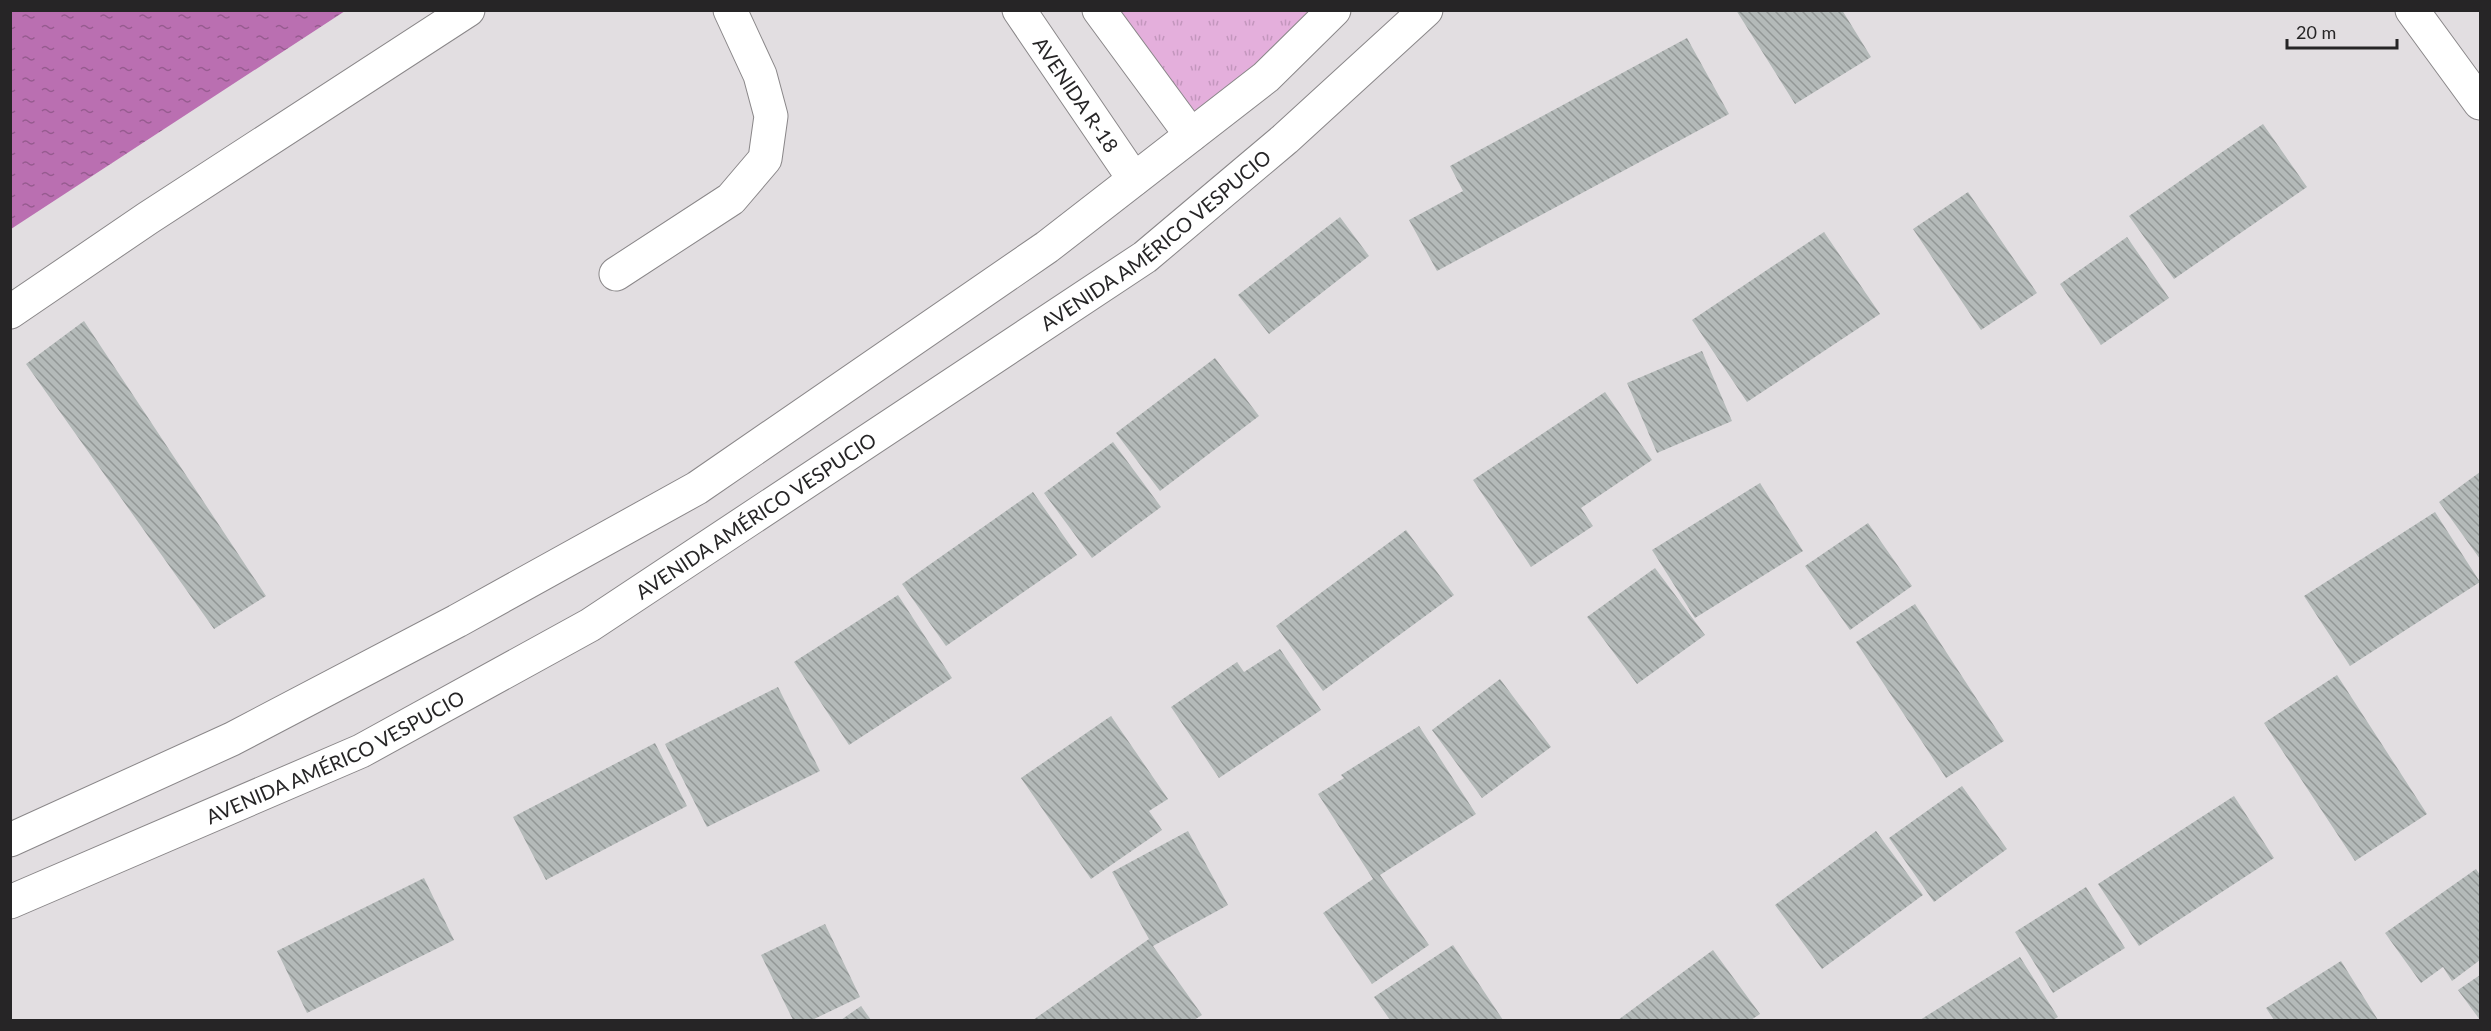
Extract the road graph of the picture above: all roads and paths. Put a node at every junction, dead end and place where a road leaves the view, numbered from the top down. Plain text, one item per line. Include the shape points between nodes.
1 (468, 10) edge
2 (730, 10) edge
3 (1019, 10) edge
4 (1099, 10) edge
5 (1334, 10) edge
6 (1426, 10) edge
7 (2412, 10) edge
8 (2481, 103) edge
9 (1191, 135) junction
10 (1134, 179) junction
11 (616, 274) dead end
12 (10, 312) edge
13 (10, 840) edge
14 (10, 902) edge

1 - 12 street
2 - 11 street via 760,75 771,116 765,159 731,198
3 - 10 street, AVENIDA R-18
4 - 9 street
5 - 9 street via 1266,76
6 - 14 street, AVENIDA AMÉRICO VESPUCIO via 1285,139 1145,257 590,626 362,751
7 - 8 street
9 - 10 street
10 - 13 street via 1047,247 697,488 457,621 232,739

